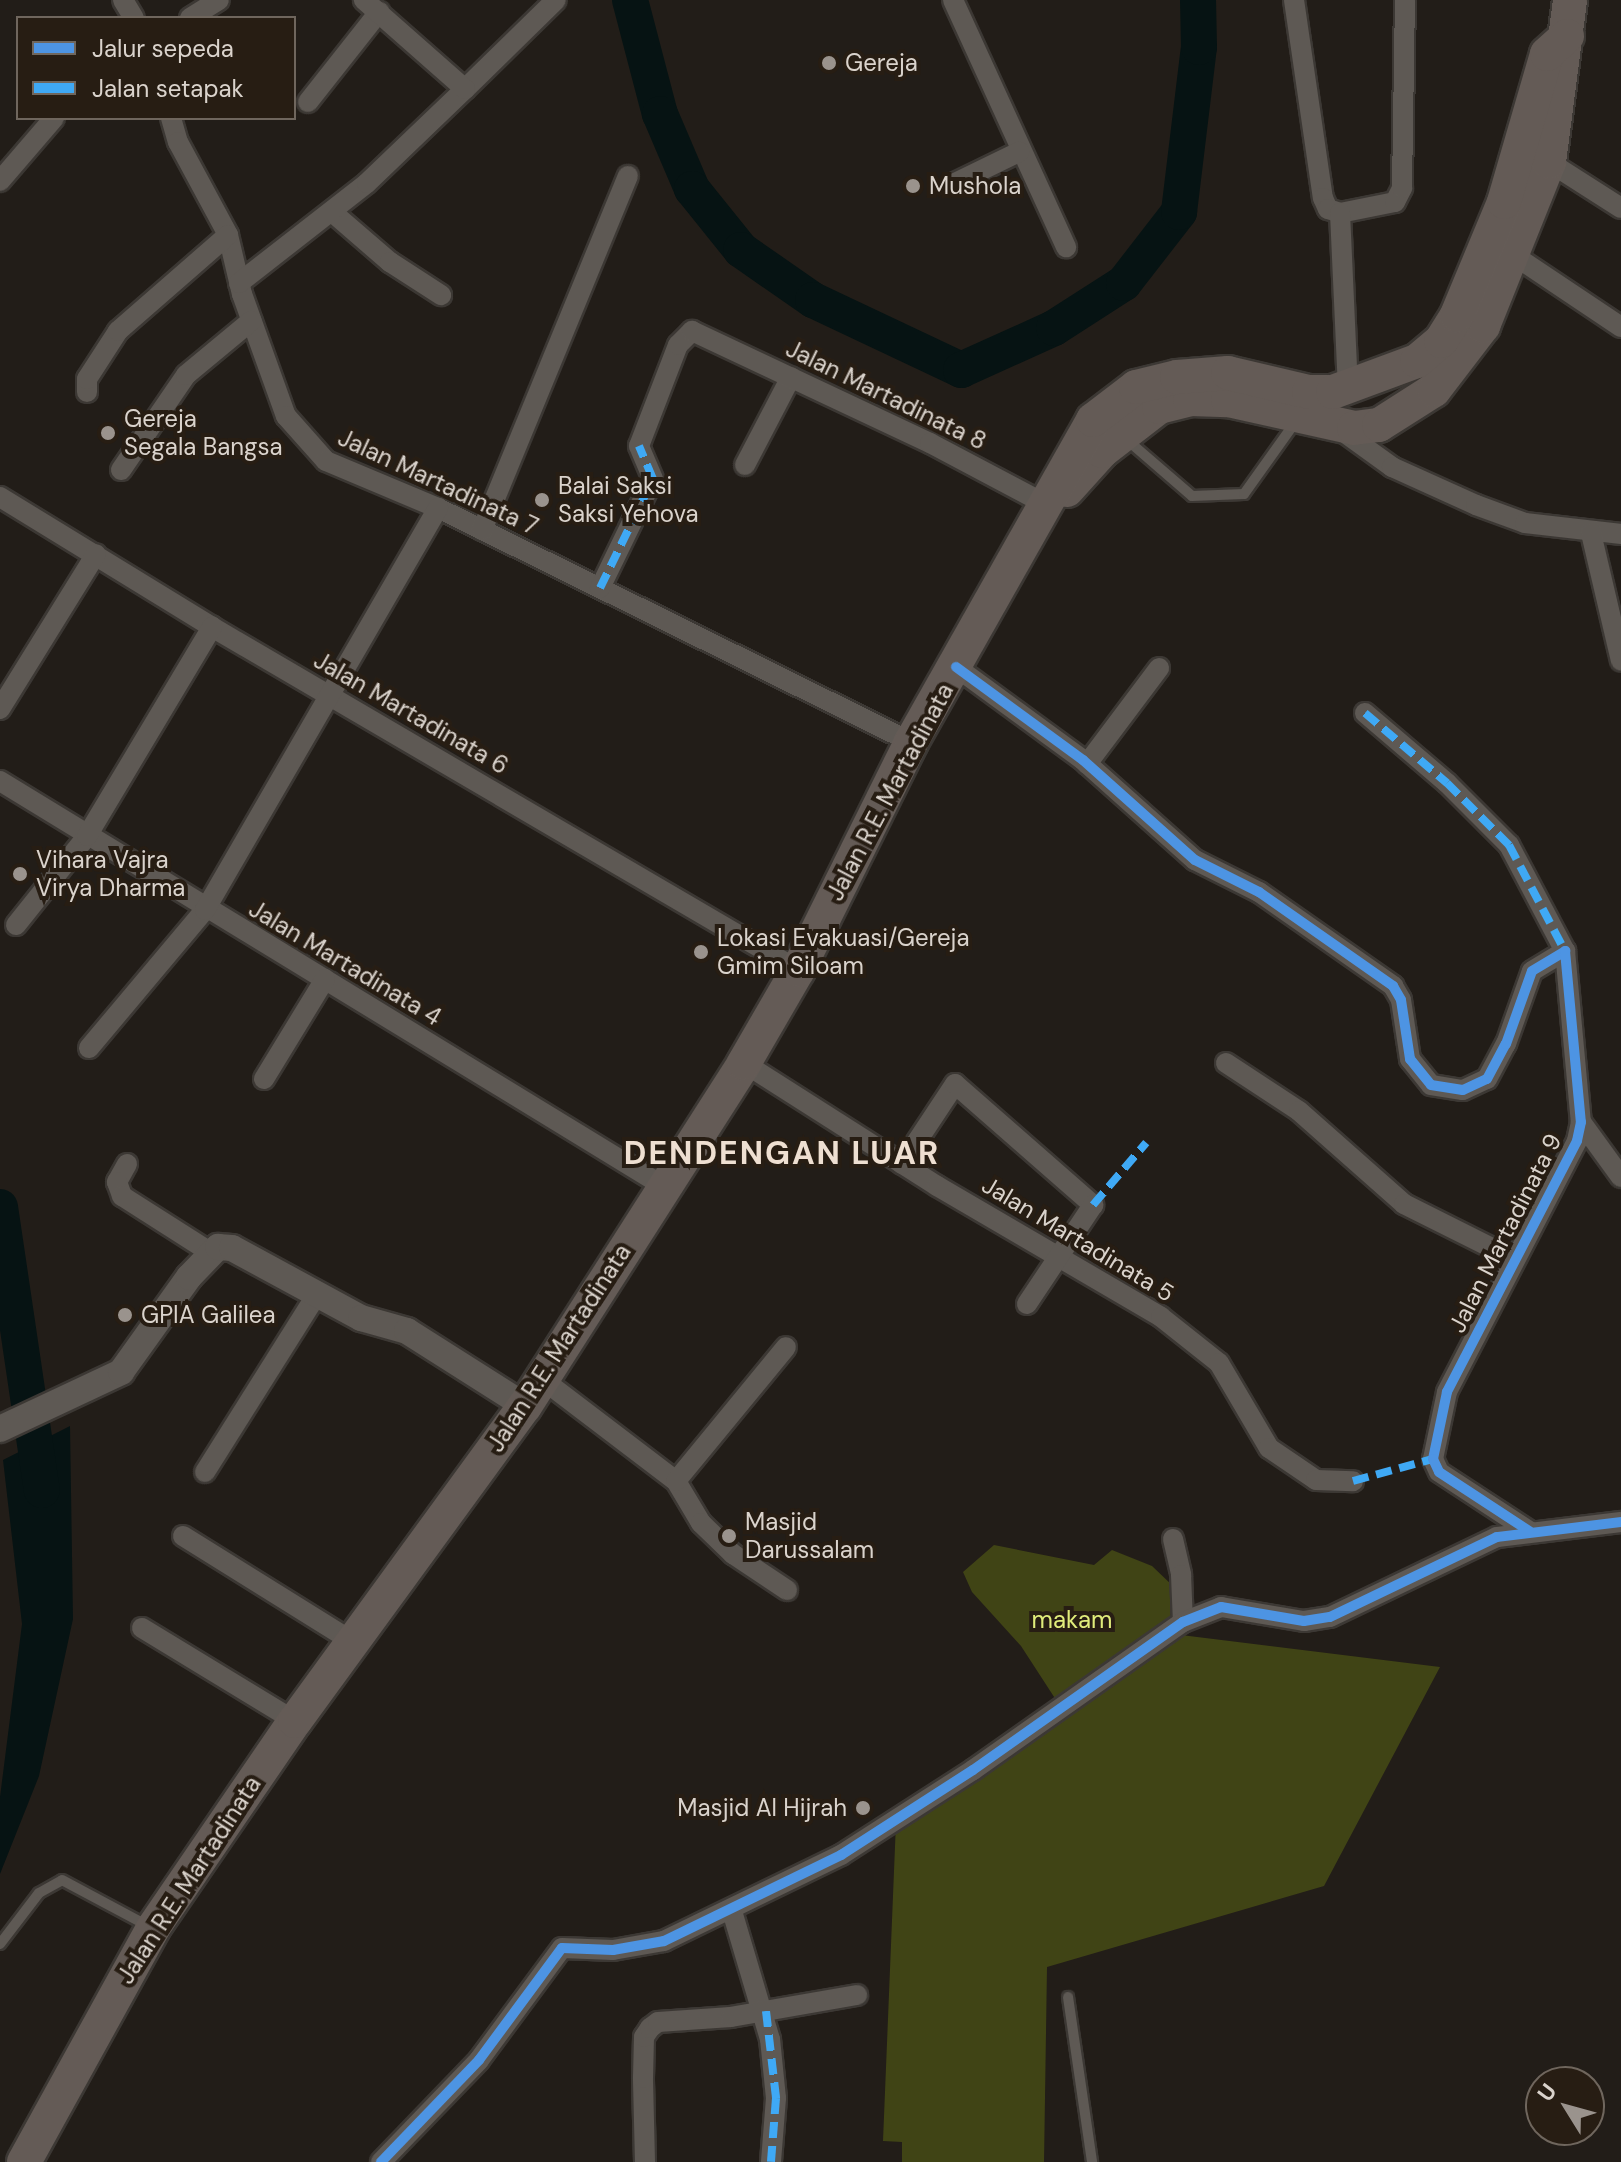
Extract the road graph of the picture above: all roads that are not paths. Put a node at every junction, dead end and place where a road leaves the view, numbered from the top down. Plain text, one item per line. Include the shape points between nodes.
1 (219, 0) edge
2 (556, 0) edge
3 (953, 0) edge
4 (1294, 0) edge
5 (1405, 0) edge
6 (371, 6) edge
7 (1574, 15) edge
8 (193, 16) edge
9 (465, 89) junction
10 (308, 102) dead end
11 (52, 120) edge
12 (172, 120) edge
13 (1019, 152) junction
14 (1549, 162) junction
15 (628, 176) dead end
16 (0, 181) edge
17 (951, 185) dead end
18 (1621, 208) edge
19 (332, 212) junction
20 (1340, 213) junction
21 (228, 235) junction
22 (1066, 247) dead end
23 (1512, 254) junction
24 (239, 283) junction
25 (441, 295) dead end
26 (251, 321) junction
27 (1621, 327) edge
28 (791, 377) junction
29 (1348, 390) junction
30 (87, 392) dead end
31 (1313, 410) junction
32 (1121, 435) junction
33 (745, 465) dead end
34 (121, 470) dead end
35 (0, 497) edge
36 (1049, 506) junction
37 (438, 508) junction
38 (482, 530) junction
39 (1591, 533) junction
40 (1621, 534) edge
41 (96, 554) junction
42 (600, 588) junction
43 (212, 627) junction
44 (1621, 661) edge
45 (956, 667) junction
46 (1159, 668) dead end
47 (332, 695) junction
48 (0, 709) edge
49 (1365, 713) dead end
50 (911, 742) junction
51 (1087, 764) junction
52 (0, 781) edge
53 (87, 836) junction
54 (205, 910) junction
55 (16, 925) dead end
56 (1565, 951) junction
57 (798, 970) junction
58 (325, 979) junction
59 (89, 1048) dead end
60 (744, 1063) junction
61 (1226, 1063) dead end
62 (264, 1079) dead end
63 (1581, 1122) junction
64 (127, 1164) dead end
65 (902, 1164) junction
66 (1621, 1177) edge
67 (665, 1187) junction
68 (210, 1252) junction
69 (1058, 1256) junction
70 (1512, 1258) junction
71 (315, 1297) junction
72 (1027, 1304) dead end
73 (786, 1347) dead end
74 (533, 1392) junction
75 (0, 1429) edge
76 (205, 1472) dead end
77 (676, 1481) junction
78 (1353, 1481) dead end
79 (1621, 1522) edge
80 (1529, 1531) junction
81 (183, 1536) dead end
82 (1173, 1539) dead end
83 (787, 1590) dead end
84 (1183, 1622) junction
85 (142, 1628) dead end
86 (353, 1642) junction
87 (295, 1721) junction
88 (732, 1911) junction
89 (153, 1928) junction
90 (0, 1944) edge
91 (857, 1995) dead end
92 (1068, 1997) dead end
93 (766, 2011) junction
94 (24, 2162) edge
95 (381, 2162) edge
96 (645, 2162) edge
97 (771, 2162) edge
98 (1092, 2162) edge

1 - 8 street
2 - 9 street
3 - 13 street
4 - 20 street via 1323,198 1328,209
5 - 20 street via 1402,188 1395,202
6 - 9 street
6 - 10 street
7 - 14 highway, Jalan R.E. Martadinata
7 - 29 highway, Jalan R.E. Martadinata via 1547,54 1504,202 1441,341 1404,368
9 - 19 street
11 - 16 street
12 - 21 street, Jalan Martadinata 7
13 - 17 street
13 - 22 street
14 - 18 street
14 - 23 highway, Jalan R.E. Martadinata
15 - 38 street
19 - 24 street
19 - 25 street via 390,262
20 - 29 street
21 - 24 street, Jalan Martadinata 7
21 - 30 street via 118,331 91,370
23 - 27 street
23 - 31 highway, Jalan R.E. Martadinata via 1483,326 1434,390 1379,425
24 - 26 street, Jalan Martadinata 7
26 - 34 street via 186,375
26 - 37 street, Jalan Martadinata 7 via 286,416 305,442 326,461
28 - 33 street
28 - 36 street, Jalan Martadinata 8
28 - 42 street, Jalan Martadinata 8 via 700,331 681,338 639,446 653,479
29 - 31 highway, Jalan R.E. Martadinata
31 - 32 highway, Jalan R.E. Martadinata via 1190,399 1159,407
31 - 32 lane via 1244,494 1192,496
31 - 36 highway, Jalan R.E. Martadinata via 1228,373 1136,387 1093,420 1058,475
31 - 39 street via 1392,467 1476,505 1525,523
32 - 36 highway, Jalan R.E. Martadinata
35 - 41 street, Jalan Martadinata 6
36 - 45 highway, Jalan R.E. Martadinata
37 - 38 street, Jalan Martadinata 7
37 - 47 street
38 - 42 street, Jalan Martadinata 7
39 - 40 street
39 - 44 street
41 - 43 street, Jalan Martadinata 6
41 - 48 street
42 - 50 street, Jalan Martadinata 7
43 - 47 street, Jalan Martadinata 6
43 - 53 street
45 - 50 highway, Jalan R.E. Martadinata
45 - 51 street
46 - 51 street
47 - 54 street
47 - 57 street, Jalan Martadinata 6
49 - 56 street via 1509,845
50 - 57 highway, Jalan R.E. Martadinata
51 - 56 street via 1195,860 1259,892 1393,986 1401,1000 1410,1059 1431,1085 1463,1090 1487,1079 1506,1044 1532,971
52 - 53 street, Jalan Martadinata 4
53 - 54 street, Jalan Martadinata 4
53 - 55 street
54 - 58 street, Jalan Martadinata 4
54 - 59 street
56 - 63 street, Jalan Martadinata 9
57 - 60 highway, Jalan R.E. Martadinata
58 - 62 street
58 - 67 street, Jalan Martadinata 4
60 - 65 street, Jalan Martadinata 5
60 - 67 highway, Jalan R.E. Martadinata
61 - 70 street via 1299,1111 1404,1204
63 - 66 street
63 - 70 street, Jalan Martadinata 9 via 1577,1141
64 - 68 street via 117,1182 122,1196
65 - 69 street, Jalan Martadinata 5
65 - 69 street via 950,1087 961,1086 1093,1205
67 - 74 highway, Jalan R.E. Martadinata
68 - 71 street via 232,1248
68 - 75 street via 132,1360 108,1382
69 - 72 street
69 - 78 street, Jalan Martadinata 5 via 1161,1317 1219,1363 1269,1448 1297,1471 1316,1480
70 - 80 street, Jalan Martadinata 9 via 1447,1392 1433,1459 1439,1472
71 - 74 street via 407,1331
71 - 76 street
73 - 77 street
74 - 77 street
74 - 86 highway, Jalan R.E. Martadinata
77 - 83 street via 701,1523 733,1554
79 - 80 street
80 - 84 street via 1497,1537 1330,1617 1304,1621 1221,1607
81 - 86 street
82 - 84 street
84 - 88 street via 896,1822
85 - 87 street
86 - 87 highway, Jalan R.E. Martadinata
87 - 89 highway, Jalan R.E. Martadinata
88 - 93 street
88 - 95 street via 645,1947 562,1948 479,2060
89 - 90 lane via 62,1880 39,1893
89 - 94 highway, Jalan R.E. Martadinata
91 - 93 street
92 - 98 lane
93 - 96 street via 658,2022 650,2028 644,2037
93 - 97 street via 776,2098

